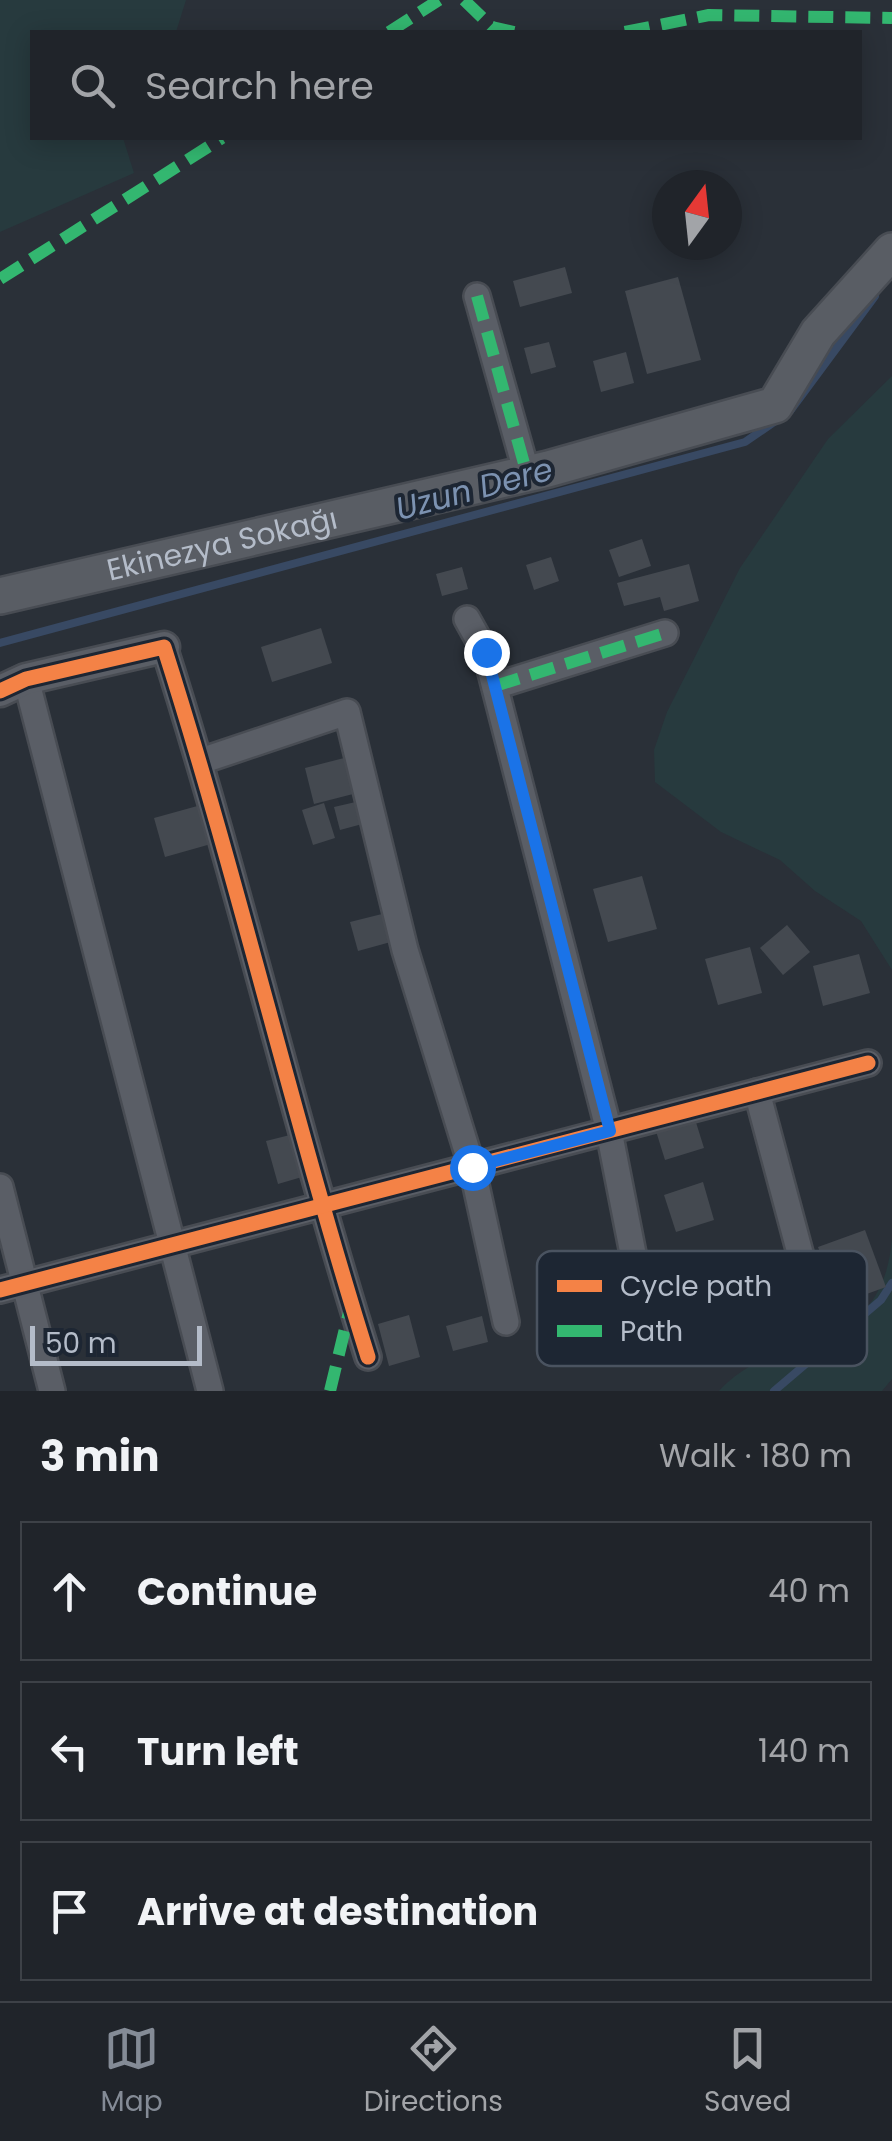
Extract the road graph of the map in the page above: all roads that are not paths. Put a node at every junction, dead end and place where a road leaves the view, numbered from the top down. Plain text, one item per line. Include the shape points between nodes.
1 (892, 250) edge
2 (477, 296) dead end
3 (527, 474) junction
4 (0, 596) edge
5 (466, 619) dead end
6 (665, 632) dead end
7 (164, 647) joint
8 (13, 685) edge
9 (495, 686) junction
10 (200, 762) junction
11 (868, 1063) dead end
12 (758, 1092) junction
13 (610, 1131) junction
14 (472, 1167) junction
15 (0, 1187) edge
16 (319, 1204) junction
17 (173, 1245) junction
18 (633, 1251) edge
19 (800, 1251) edge
20 (12, 1287) edge
21 (506, 1322) dead end
22 (368, 1357) dead end
23 (52, 1391) edge
24 (210, 1391) edge

1 - 3 main road, Ekinezya Sokağı via 818,333 775,405
2 - 3 street
3 - 4 main road, Ekinezya Sokağı
5 - 9 street via 486,652
6 - 9 street
7 - 8 street
7 - 10 street
8 - 17 street
9 - 13 street
10 - 14 street via 346,712 405,950
10 - 16 street
11 - 12 street
12 - 13 street
12 - 19 street
13 - 14 street
13 - 18 street
14 - 16 street
14 - 21 street
15 - 20 street
16 - 17 street
16 - 22 street
17 - 20 street
17 - 24 street
20 - 23 street

